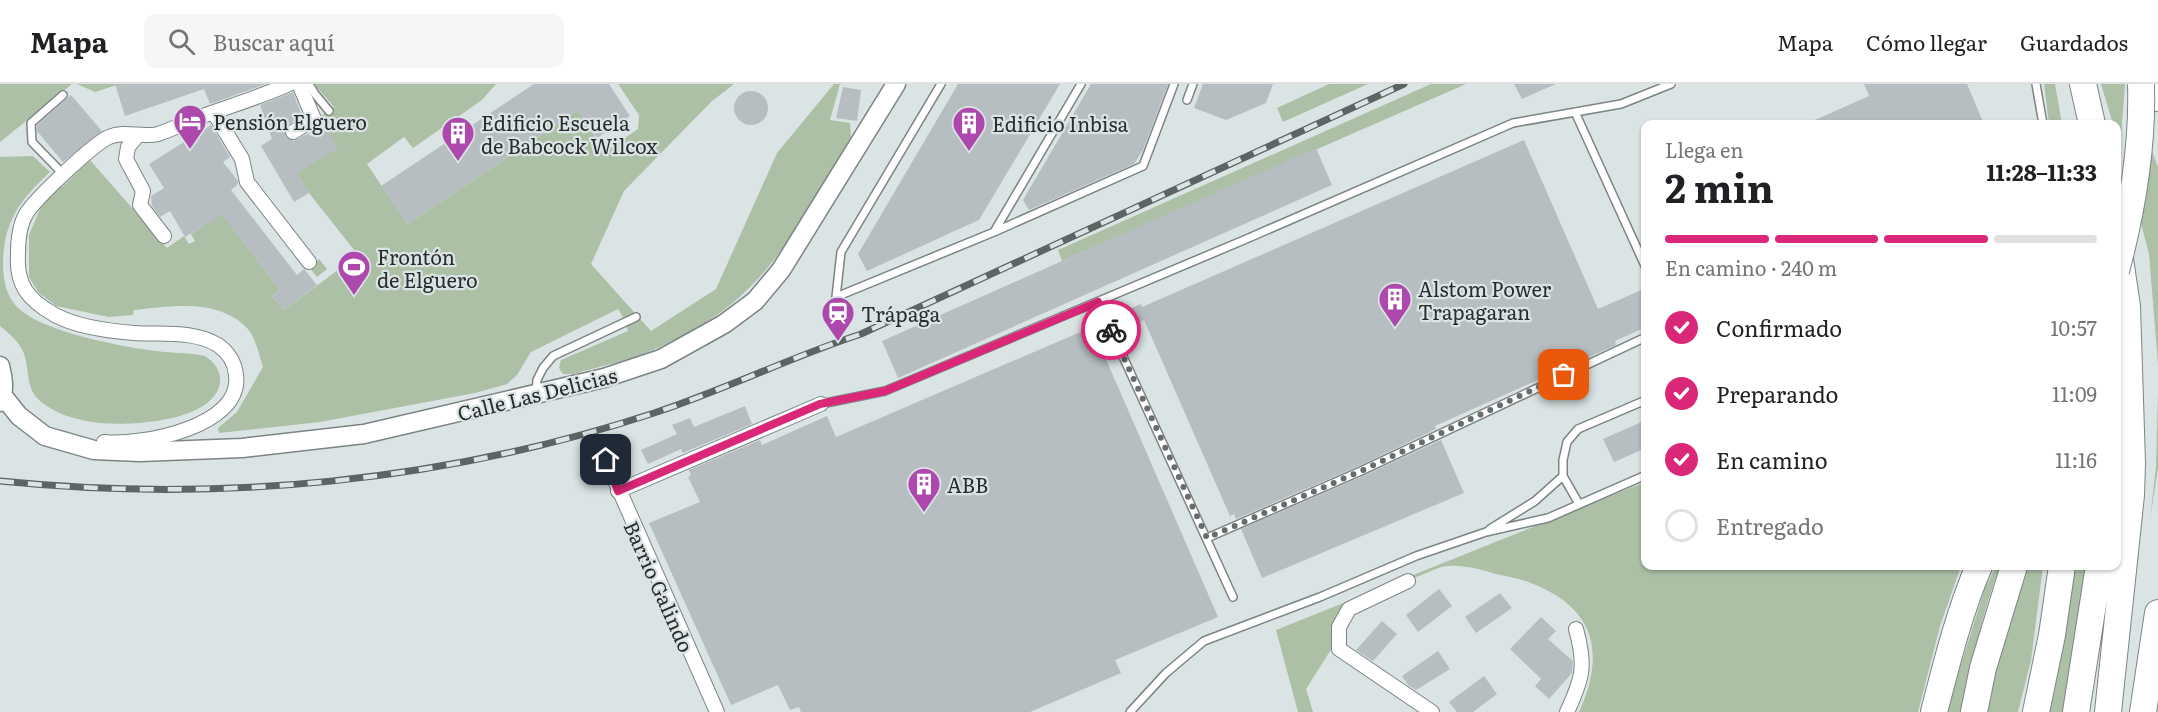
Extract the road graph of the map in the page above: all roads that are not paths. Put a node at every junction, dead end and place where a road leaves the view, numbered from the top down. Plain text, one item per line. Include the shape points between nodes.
1 (290, 84) edge
2 (299, 84) edge
3 (309, 84) edge
4 (896, 84) edge
5 (941, 84) edge
6 (1081, 84) edge
7 (1174, 84) edge
8 (1193, 84) edge
9 (1671, 84) edge
10 (2036, 84) edge
11 (2083, 84) edge
12 (2141, 84) edge
13 (2152, 84) edge
14 (63, 95) dead end
15 (2158, 98) edge
16 (1187, 100) dead end
17 (329, 111) dead end
18 (1575, 112) junction
19 (214, 113) junction
20 (2042, 120) edge
21 (2091, 120) edge
22 (293, 132) dead end
23 (138, 135) junction
24 (64, 175) junction
25 (994, 232) junction
26 (164, 236) dead end
27 (2121, 254) edge
28 (1641, 257) edge
29 (309, 262) dead end
30 (2121, 270) edge
31 (1098, 302) junction
32 (636, 317) dead end
33 (1641, 339) edge
34 (2128, 357) junction
35 (0, 366) edge
36 (2121, 380) edge
37 (536, 394) junction
38 (1, 399) edge
39 (1641, 402) edge
40 (820, 404) joint
41 (45, 436) junction
42 (606, 460) dead end
43 (1563, 476) junction
44 (1641, 477) edge
45 (618, 491) junction
46 (1580, 504) junction
47 (1486, 532) junction
48 (1207, 538) junction
49 (1977, 570) edge
50 (2013, 570) edge
51 (2061, 570) edge
52 (2098, 570) edge
53 (1408, 581) dead end
54 (1233, 597) dead end
55 (2158, 613) edge
56 (1576, 629) dead end
57 (717, 712) edge
58 (1130, 712) edge
59 (1432, 712) edge
60 (1567, 712) edge
61 (1934, 712) edge
62 (1974, 712) edge
63 (2036, 712) edge
64 (2076, 712) edge
65 (2108, 712) edge
66 (2143, 712) edge

1 - 19 street
2 - 22 street via 314,119
3 - 17 lane
4 - 37 street, Calle Las Delicias via 782,270 755,301 724,324 661,359
5 - 25 lane via 841,252 836,297
6 - 25 lane
7 - 25 lane via 1143,166
8 - 16 lane
9 - 18 lane via 1621,104
10 - 20 lane
11 - 21 highway
12 - 27 highway, bridge via 2139,143
13 - 15 highway
14 - 24 lane via 31,123 32,142
18 - 28 lane
18 - 31 lane via 1513,123
19 - 23 street via 156,134
19 - 29 street via 242,159 247,182
23 - 24 street via 122,134 102,140
23 - 26 street via 128,147 126,159 142,191 140,205
24 - 41 street via 26,215 18,238 21,282 32,301 57,316 87,326 204,338 220,346 233,361 237,377 225,407 211,418 152,440 112,443
30 - 34 highway via 2127,306
31 - 40 lane via 885,391
31 - 48 lane
32 - 37 lane via 553,356 537,380
33 - 48 lane via 1361,471
34 - 36 highway
34 - 65 highway via 2131,495
35 - 38 street via 4,381
37 - 41 street, Calle Las Delicias via 364,434 242,448 94,450
38 - 41 street
39 - 43 lane via 1578,429 1567,442
40 - 45 street
42 - 45 street, Barrio Galindo
43 - 46 lane
43 - 47 lane via 1535,501
44 - 46 lane
45 - 57 street, Barrio Galindo
46 - 47 lane via 1548,518
47 - 58 lane via 1204,641 1166,673
48 - 54 lane
49 - 61 highway via 1963,602
50 - 62 highway
51 - 63 highway
52 - 64 highway
53 - 59 street via 1349,609 1339,627 1339,649
55 - 66 highway
56 - 60 street via 1582,650 1580,683

